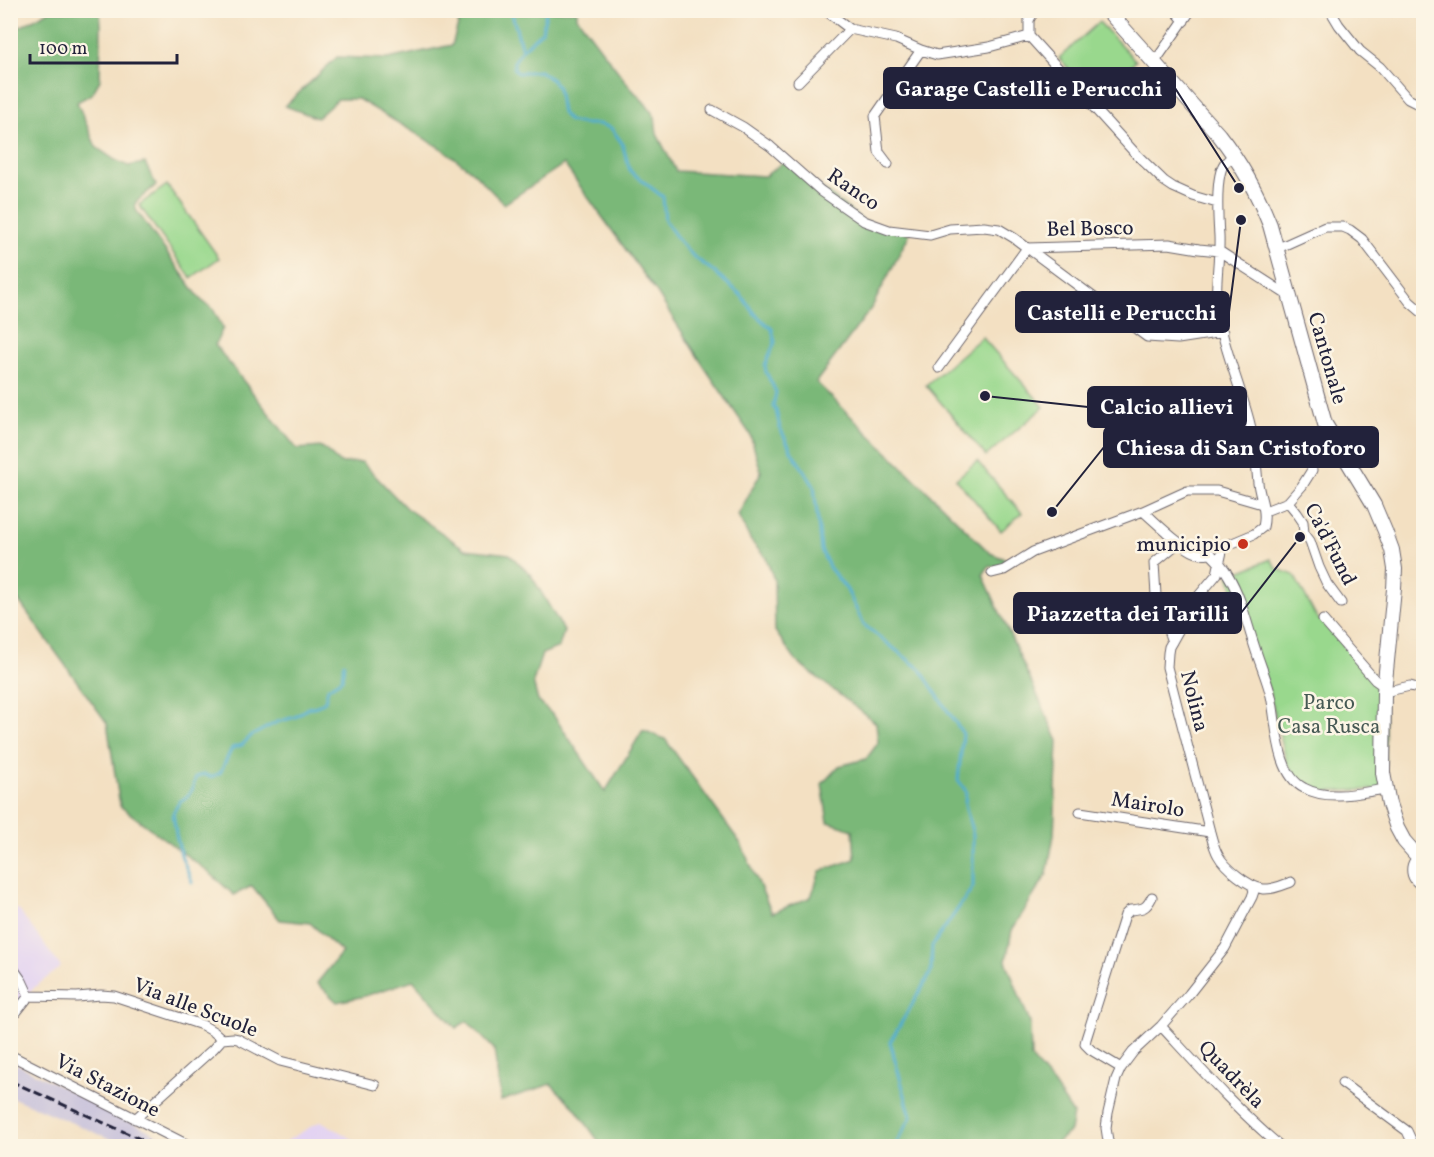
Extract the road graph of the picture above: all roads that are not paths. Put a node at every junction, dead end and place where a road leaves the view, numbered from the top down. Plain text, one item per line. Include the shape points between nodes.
1 (825, 10) edge
2 (1035, 10) edge
3 (1107, 10) edge
4 (1175, 10) edge
5 (1191, 10) edge
6 (1330, 10) edge
7 (1184, 21) junction
8 (850, 29) junction
9 (1029, 36) junction
10 (921, 50) junction
11 (1154, 63) junction
12 (798, 82) dead end
13 (1424, 107) edge
14 (712, 110) dead end
15 (1234, 154) junction
16 (888, 164) dead end
17 (1217, 203) junction
18 (1027, 248) junction
19 (1276, 249) junction
20 (1219, 251) junction
21 (1289, 296) junction
22 (1424, 314) edge
23 (1223, 332) junction
24 (939, 368) dead end
25 (1329, 431) junction
26 (1317, 458) dead end
27 (1312, 470) dead end
28 (1288, 502) junction
29 (1264, 507) junction
30 (1143, 511) junction
31 (1178, 543) junction
32 (1220, 563) junction
33 (992, 573) dead end
34 (1341, 603) dead end
35 (1323, 620) dead end
36 (1172, 642) junction
37 (1385, 690) junction
38 (1424, 697) edge
39 (1385, 789) junction
40 (1080, 812) dead end
41 (1210, 832) junction
42 (1421, 857) edge
43 (1291, 882) dead end
44 (1424, 884) edge
45 (1252, 885) junction
46 (1152, 897) dead end
47 (10, 964) edge
48 (29, 996) junction
49 (10, 1020) edge
50 (1161, 1026) junction
51 (222, 1039) junction
52 (10, 1055) edge
53 (1121, 1068) junction
54 (1342, 1083) dead end
55 (375, 1084) dead end
56 (135, 1119) junction
57 (190, 1146) edge
58 (1110, 1146) edge
59 (1280, 1146) edge
60 (1414, 1146) edge

1 - 8 street
2 - 9 street via 1029,20
3 - 11 street, Cantonale
4 - 7 street
5 - 7 street
6 - 13 street via 1360,51 1408,99
7 - 11 street
8 - 10 street via 896,39
8 - 12 street
9 - 10 street via 937,55
9 - 17 street via 1164,181
10 - 16 street via 876,116 879,152
11 - 15 street, Cantonale
14 - 18 street, Ranco via 761,140 864,221 889,230 930,235 950,228 984,226 999,229
15 - 17 street via 1221,171
15 - 19 street, Cantonale via 1262,206
17 - 20 street
18 - 20 street, Bel Bosco via 1169,244
18 - 23 street, Ranco via 1147,337 1178,339
18 - 24 street, Bel Bosco
19 - 21 street, Cantonale
19 - 22 street via 1325,227 1350,230 1362,239 1410,302
20 - 21 street, Bel Bosco
20 - 23 street via 1217,304
21 - 25 street, Cantonale
23 - 29 street via 1250,424
25 - 26 street
25 - 37 street, Cantonale via 1374,505 1392,550 1395,569
27 - 28 street
28 - 29 street
28 - 34 street, Ca'd'Fund via 1303,522 1323,576
29 - 30 street via 1217,491 1187,491
29 - 32 street, Nolina via 1263,527 1223,547
30 - 31 street
30 - 33 street via 1033,552
31 - 32 street via 1200,554 1211,554
31 - 36 street via 1154,563 1156,595
32 - 36 street, Nolina via 1217,574 1196,599
32 - 39 street via 1239,598 1270,695 1284,765 1290,776 1304,789 1329,795
35 - 37 street
36 - 41 street, Nolina via 1167,667
37 - 38 street via 1410,686 1421,689
37 - 39 street, Cantonale
39 - 42 street, Cantonale via 1396,828
40 - 41 street, Mairolo
41 - 45 street, Nolina via 1217,855
42 - 44 street via 1414,872
43 - 45 street via 1263,889
45 - 50 street via 1252,897 1225,948
46 - 53 street via 1142,909 1130,910 1125,915 1085,1044
47 - 48 street
48 - 49 street
48 - 51 street, Via alle Scuole via 114,996 202,1025
50 - 53 street
50 - 59 street, Quadrèla
51 - 55 street, Via alle Scuole via 238,1039 280,1061
51 - 56 street
52 - 56 street, Via Stazione
53 - 58 street via 1108,1113
54 - 60 street via 1407,1131
56 - 57 street, Via Stazione

